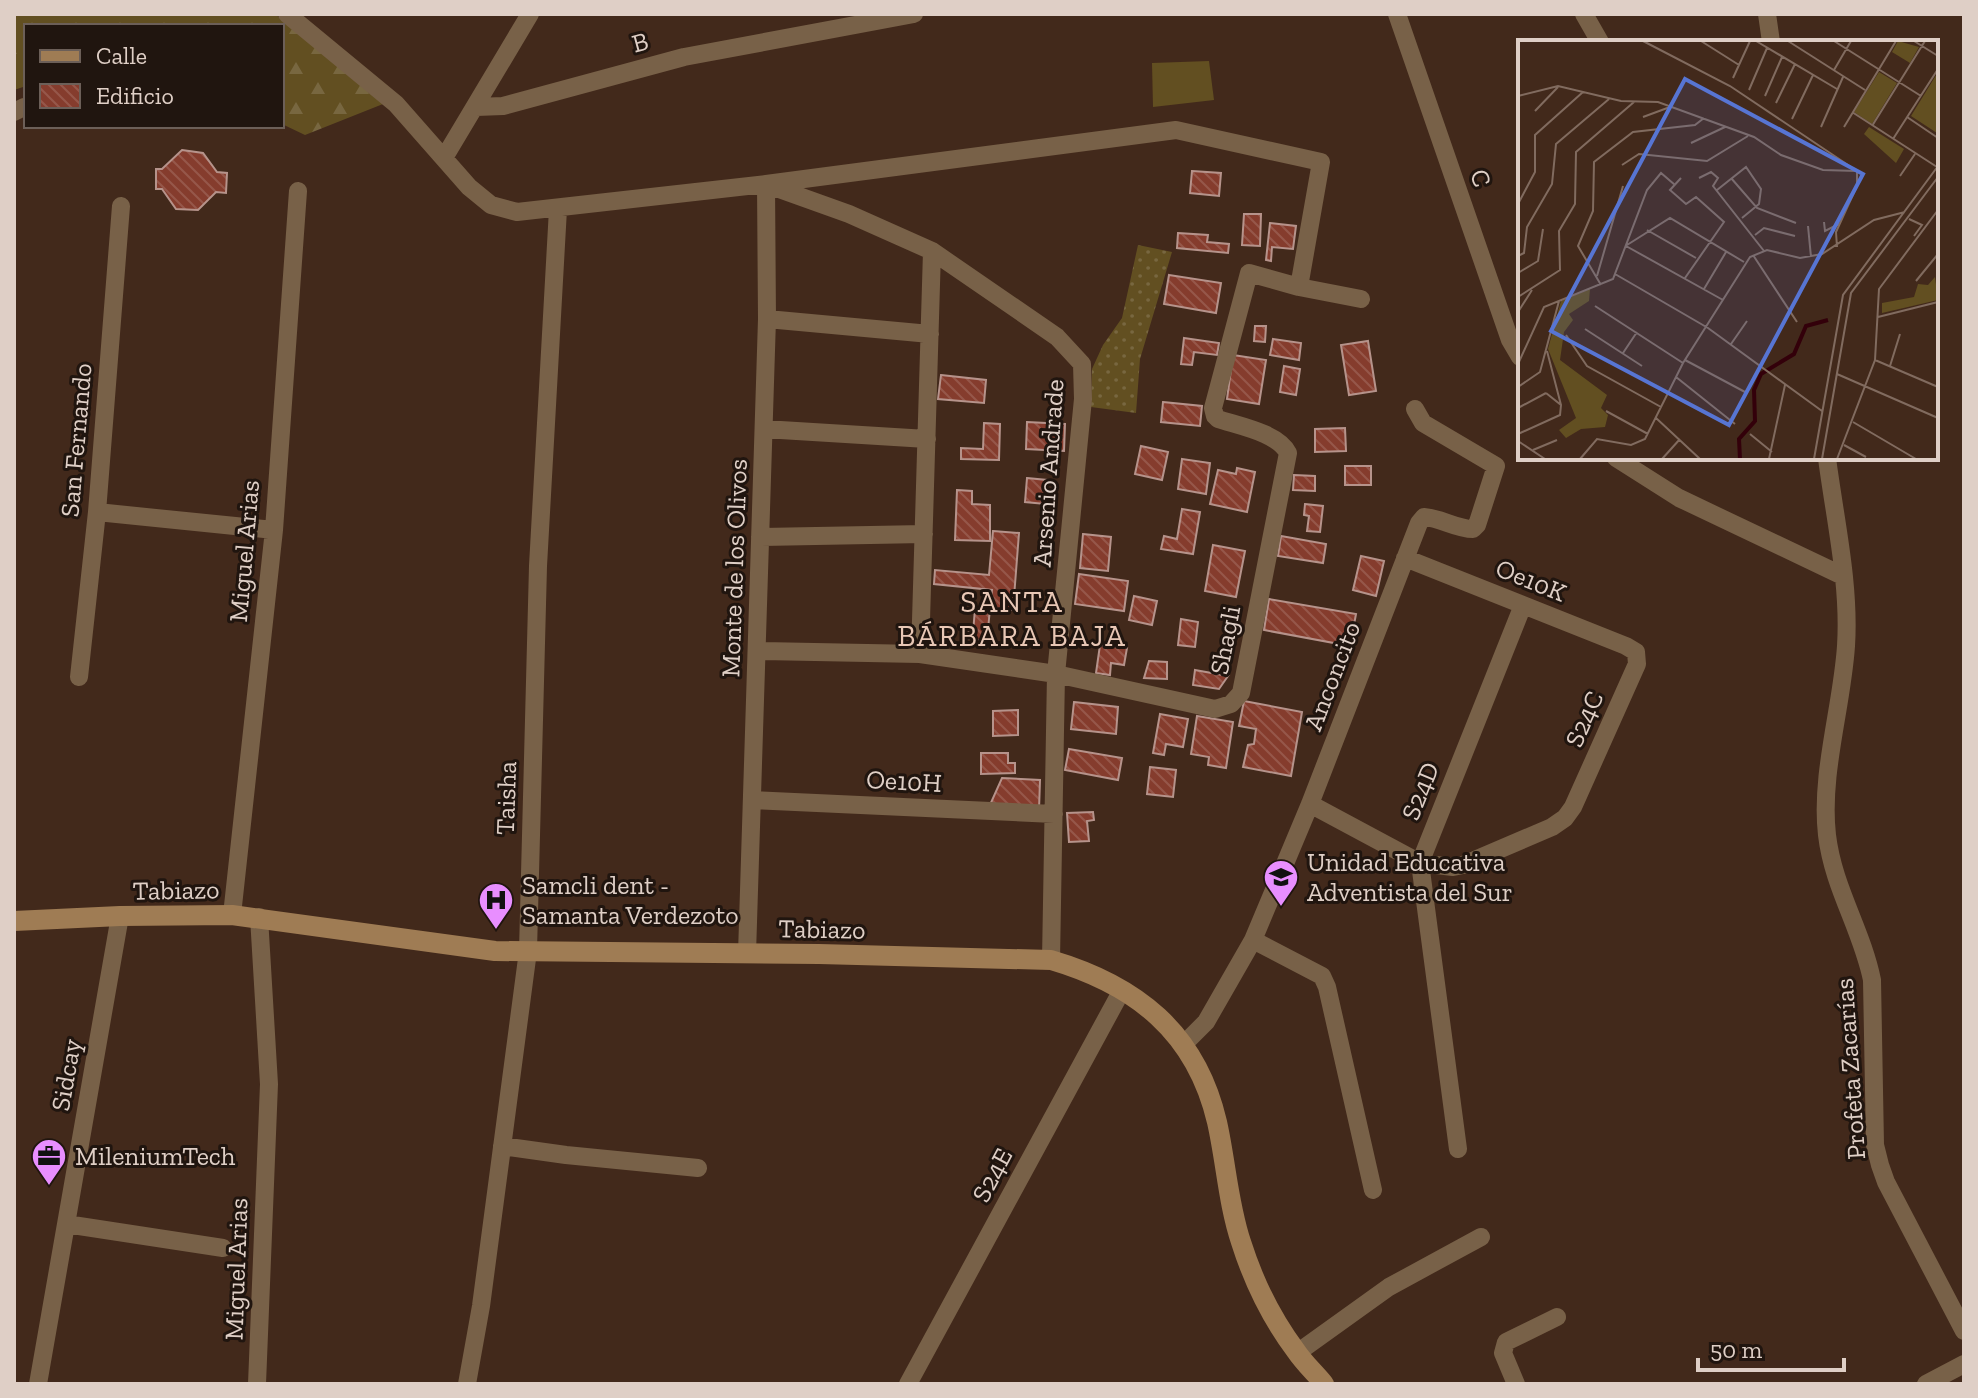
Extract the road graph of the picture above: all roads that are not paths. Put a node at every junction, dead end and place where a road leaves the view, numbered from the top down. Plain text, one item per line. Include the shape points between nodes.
1 (287, 14) edge
2 (530, 14) edge
3 (914, 14) edge
4 (1397, 14) edge
5 (1584, 14) edge
6 (1767, 14) edge
7 (1599, 40) edge
8 (1771, 40) edge
9 (476, 107) junction
10 (444, 158) junction
11 (766, 184) junction
12 (298, 191) dead end
13 (121, 206) dead end
14 (558, 209) junction
15 (932, 251) junction
16 (1299, 287) junction
17 (1361, 299) dead end
18 (767, 319) junction
19 (930, 334) junction
20 (1518, 354) edge
21 (1415, 409) dead end
22 (764, 429) junction
23 (927, 439) junction
24 (1619, 460) edge
25 (1827, 460) edge
26 (97, 512) junction
27 (274, 530) junction
28 (924, 534) junction
29 (760, 537) junction
30 (1405, 558) junction
31 (1843, 576) junction
32 (1523, 605) junction
33 (757, 651) junction
34 (1636, 652) joint
35 (920, 654) junction
36 (1056, 674) junction
37 (79, 677) dead end
38 (752, 800) junction
39 (1310, 804) junction
40 (1054, 814) junction
41 (1420, 863) junction
42 (232, 915) junction
43 (120, 916) junction
44 (259, 917) junction
45 (14, 921) edge
46 (1253, 940) junction
47 (528, 951) junction
48 (747, 954) junction
49 (1051, 960) junction
50 (1122, 990) junction
51 (1184, 1044) junction
52 (502, 1146) junction
53 (1458, 1149) dead end
54 (698, 1168) dead end
55 (1373, 1190) dead end
56 (66, 1224) junction
57 (1481, 1237) dead end
58 (223, 1248) dead end
59 (1557, 1317) dead end
60 (1964, 1331) edge
61 (1297, 1353) junction
62 (1964, 1364) edge
63 (38, 1384) edge
64 (257, 1384) edge
65 (467, 1384) edge
66 (908, 1384) edge
67 (1324, 1384) edge
68 (1516, 1384) edge
69 (1926, 1384) edge

1 - 10 street, Arsenio Andrade via 396,104
2 - 9 street
3 - 9 street, B via 684,57 503,106
4 - 20 street, C
5 - 7 street
6 - 8 street
9 - 10 street
10 - 14 street, Arsenio Andrade via 491,205 517,212
11 - 14 street, Arsenio Andrade
11 - 15 street, Arsenio Andrade
11 - 16 street via 1176,130 1321,162
11 - 18 street, Monte de los Olivos
12 - 27 street, Miguel Arias
13 - 26 street, San Fernando
14 - 47 street, Taisha via 538,566
15 - 19 street
15 - 36 street, Arsenio Andrade via 1057,337 1082,364
16 - 17 street, Shagli
16 - 36 street, Shagli via 1249,273 1213,408 1218,419 1274,438 1288,453 1241,693 1231,704 1215,709
18 - 19 street
18 - 22 street, Monte de los Olivos
19 - 23 street
21 - 30 street, Anconcito via 1423,423 1496,466 1477,525 1466,529 1424,517
22 - 23 street
22 - 29 street, Monte de los Olivos
23 - 28 street
24 - 31 street via 1679,498
25 - 31 street, Profeta Zacarías
26 - 27 street
26 - 37 street, San Fernando
27 - 42 street, Miguel Arias
28 - 29 street
28 - 35 street
29 - 33 street, Monte de los Olivos
30 - 32 street, Oe10K
30 - 39 street, Anconcito
31 - 60 street, Profeta Zacarías via 1846,649 1826,793 1827,835 1872,980 1875,1145 1886,1182
32 - 34 street, Oe10K
32 - 41 street, S24D
33 - 35 street, Shagli
33 - 38 street, Monte de los Olivos
34 - 41 street, S24C via 1637,664 1565,818 1463,865
35 - 36 street, Shagli
36 - 40 street, Arsenio Andrade
38 - 40 street, Oe10H
38 - 48 street, Monte de los Olivos
39 - 41 street
39 - 46 street, Anconcito
40 - 49 street, Arsenio Andrade
41 - 53 street, S24D
42 - 43 street, Tabiazo
42 - 44 street, Tabiazo
43 - 45 street, Tabiazo
43 - 56 street, Sidcay
44 - 47 street, Tabiazo via 495,951
44 - 64 street, Miguel Arias via 269,1084
46 - 51 street, Anconcito via 1206,1022
46 - 55 street via 1322,976
47 - 48 street, Tabiazo
47 - 52 street, Taisha
48 - 49 street, Tabiazo
49 - 50 street, Tabiazo
50 - 51 street, Tabiazo
50 - 66 street, S24E
51 - 61 street, Tabiazo via 1208,1092 1241,1243 1259,1289
52 - 54 street
52 - 65 street, Taisha
56 - 58 street
56 - 63 street, Sidcay
57 - 61 street via 1389,1287
59 - 68 street via 1506,1342 1503,1353
61 - 67 street, Tabiazo
62 - 69 street

